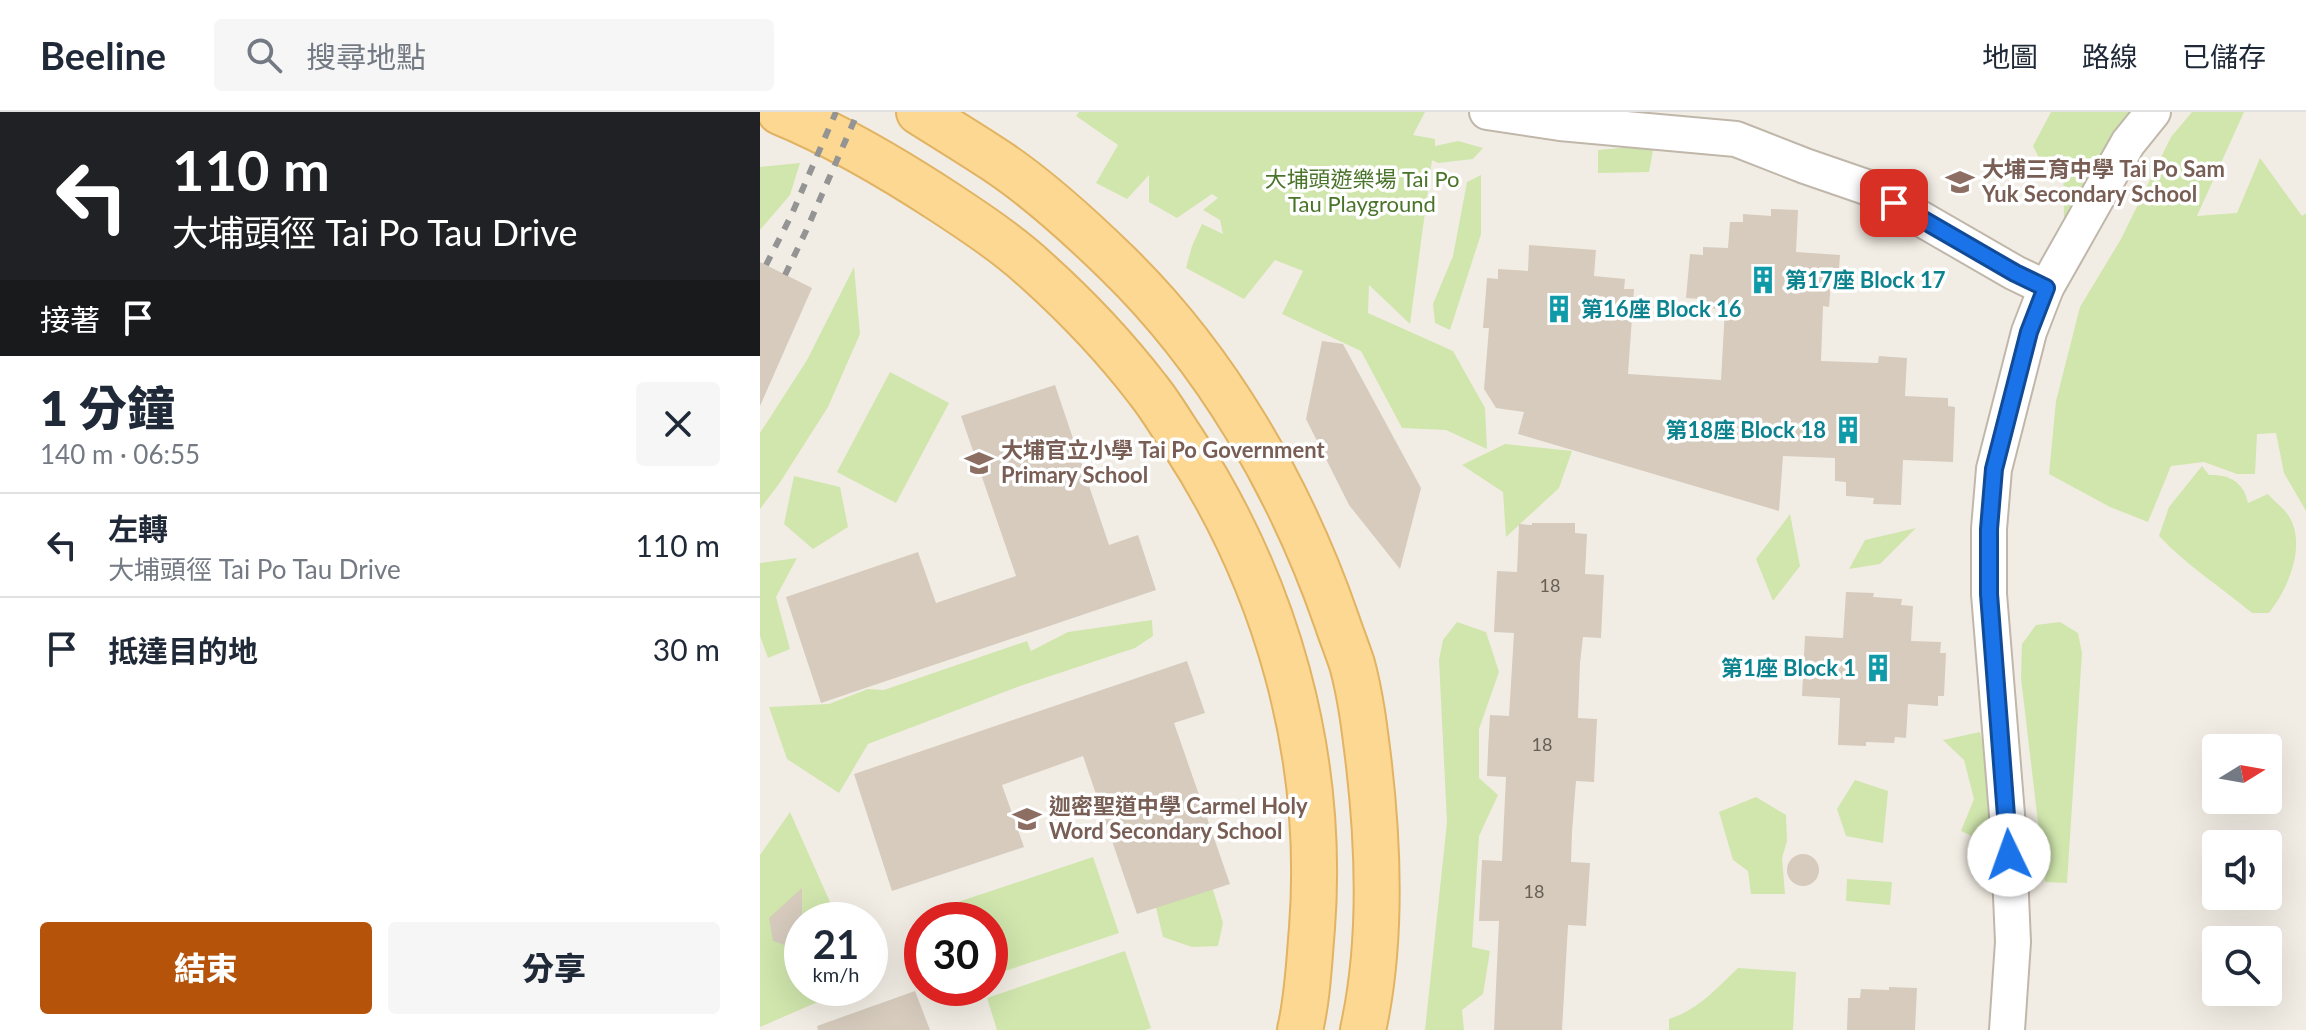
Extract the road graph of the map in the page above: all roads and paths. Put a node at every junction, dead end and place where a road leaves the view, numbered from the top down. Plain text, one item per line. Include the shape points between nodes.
1 (780, 112) edge
2 (919, 112) edge
3 (1487, 112) edge
4 (2153, 112) edge
5 (2046, 288) junction
6 (1300, 1030) edge
7 (1363, 1030) edge
8 (2007, 1030) edge

1 - 6 main road via 895,170 1034,268 1092,324 1149,391 1234,528 1267,603 1288,670 1313,812 1315,890
2 - 7 main road via 1003,165 1066,215 1165,316 1250,434 1320,571 1352,664 1374,804 1375,945
3 - 5 street via 1736,139 1866,187
4 - 5 street via 2128,143
5 - 8 street via 2029,332 1994,469 1989,529 2013,942

